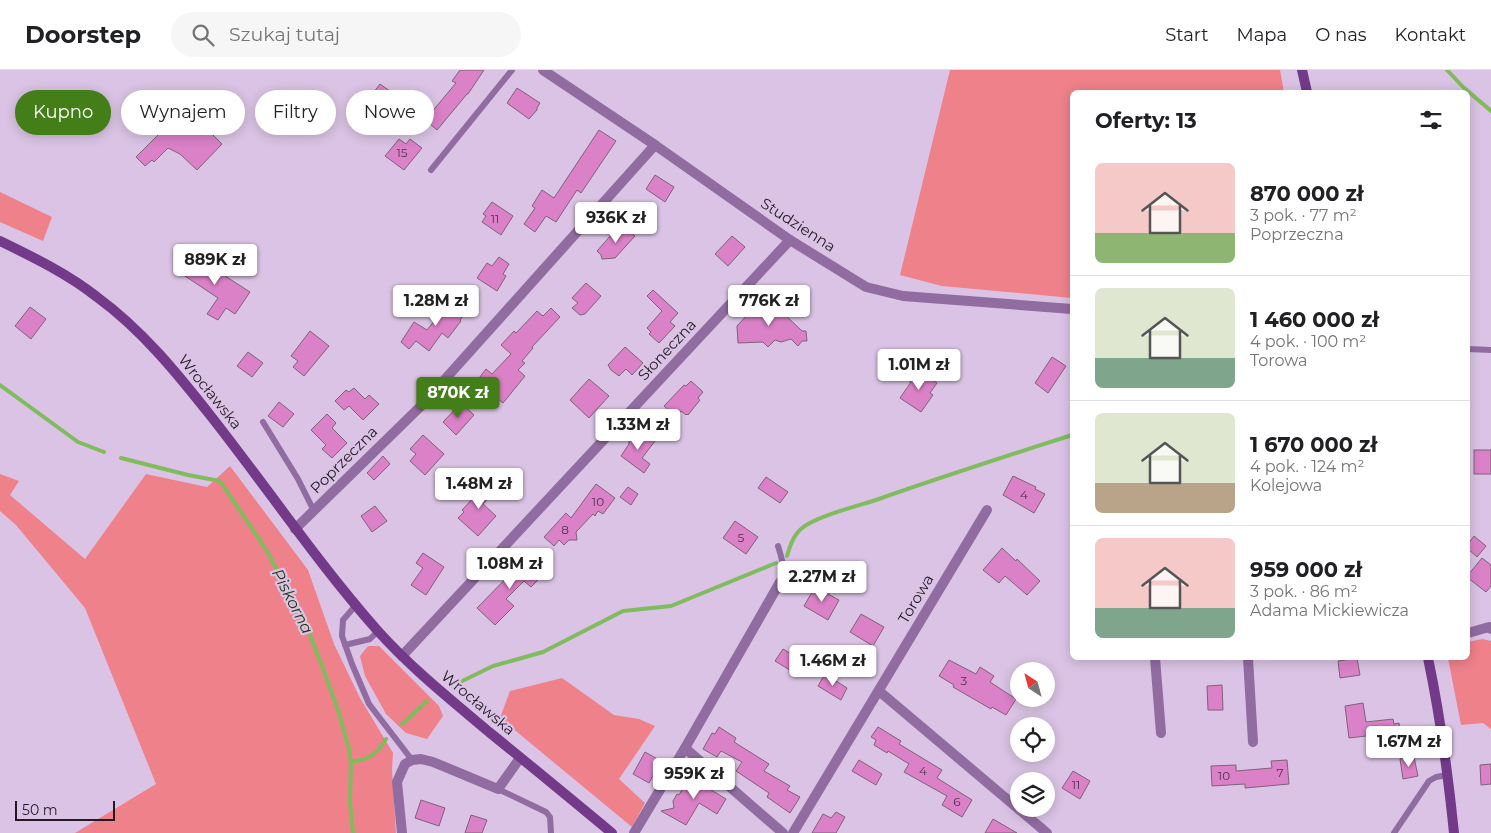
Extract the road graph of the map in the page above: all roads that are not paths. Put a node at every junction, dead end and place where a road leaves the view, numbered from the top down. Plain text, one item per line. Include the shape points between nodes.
1 (512, 70) edge
2 (543, 70) edge
3 (1302, 70) edge
4 (1307, 90) edge
5 (656, 146) junction
6 (431, 170) dead end
7 (790, 240) junction
8 (0, 241) edge
9 (1070, 309) edge
10 (1470, 349) edge
11 (1491, 350) edge
12 (263, 422) dead end
13 (987, 510) dead end
14 (314, 511) junction
15 (295, 528) junction
16 (778, 546) dead end
17 (780, 582) joint
18 (356, 605) junction
19 (1490, 627) edge
20 (378, 631) junction
21 (1470, 632) edge
22 (345, 645) junction
23 (402, 656) junction
24 (1155, 660) edge
25 (1248, 660) edge
26 (1428, 660) edge
27 (879, 691) junction
28 (1160, 733) dead end
29 (1253, 742) dead end
30 (685, 748) junction
31 (520, 758) junction
32 (412, 760) junction
33 (1448, 775) junction
34 (498, 789) junction
35 (402, 833) edge
36 (552, 833) edge
37 (612, 833) edge
38 (634, 833) edge
39 (783, 833) edge
40 (793, 833) edge
41 (1048, 833) edge
42 (1394, 833) edge
43 (1454, 833) edge

1 - 6 lane
2 - 5 street, Studzienna
3 - 4 main road
5 - 7 street, Studzienna
5 - 14 street, Poprzeczna via 421,406
7 - 9 street, Studzienna via 866,287 903,296
7 - 23 street, Słoneczna
8 - 15 main road, Wrocławska via 63,274 97,297 142,335 226,436
10 - 11 lane
12 - 14 lane
13 - 27 street, Torowa
14 - 15 street, Poprzeczna
15 - 18 main road, Wrocławska
16 - 17 lane via 784,564
17 - 30 street
18 - 20 main road, Wrocławska
18 - 22 lane via 343,620
19 - 21 street
20 - 22 lane via 370,639
20 - 23 main road, Wrocławska
22 - 32 lane via 369,704
23 - 31 main road, Wrocławska
24 - 28 street
25 - 29 street
26 - 33 main road
27 - 40 street, Torowa
27 - 41 street
30 - 38 street
30 - 39 street
31 - 34 street
31 - 37 main road, Wrocławska
32 - 34 street via 433,762
32 - 35 street via 405,764 397,782
33 - 42 lane via 1429,781
33 - 43 main road
34 - 36 lane via 546,812

